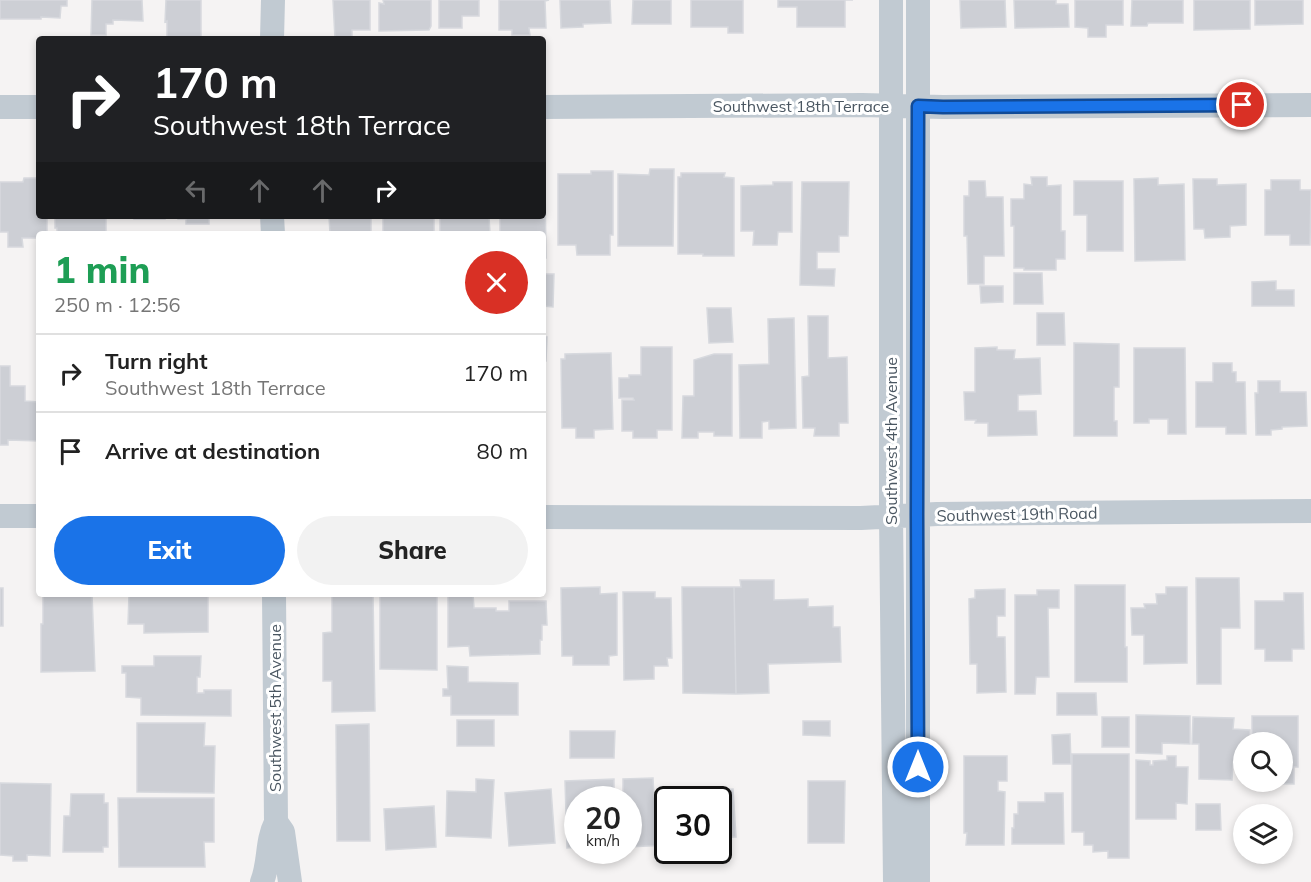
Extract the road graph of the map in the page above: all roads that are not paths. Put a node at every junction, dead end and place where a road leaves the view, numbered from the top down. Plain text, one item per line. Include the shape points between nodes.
1 (273, 0) edge
2 (891, 0) edge
3 (918, 0) edge
4 (272, 36) edge
5 (1311, 105) edge
6 (918, 106) junction
7 (0, 107) edge
8 (36, 107) edge
9 (546, 107) edge
10 (891, 107) junction
11 (1311, 511) edge
12 (917, 515) junction
13 (0, 516) edge
14 (36, 516) edge
15 (891, 516) junction
16 (546, 517) edge
17 (274, 597) edge
18 (276, 822) junction
19 (262, 882) edge
20 (290, 882) edge
21 (895, 882) edge
22 (918, 882) edge

1 - 4 street
2 - 10 street, Southwest 4th Avenue
3 - 6 street, Southwest 4th Avenue
5 - 6 street, Southwest 18th Terrace
6 - 10 street, Southwest 18th Terrace
6 - 12 street, Southwest 4th Avenue
7 - 8 street
9 - 10 street, Southwest 18th Terrace
10 - 15 street, Southwest 4th Avenue
11 - 12 street, Southwest 19th Road
12 - 15 street, Southwest 19th Road
12 - 22 street, Southwest 4th Avenue
13 - 14 street
15 - 16 street, Southwest 19th Road
15 - 21 street, Southwest 4th Avenue
17 - 18 street, Southwest 5th Avenue
18 - 19 street, Southwest 5th Avenue via 270,834
18 - 20 street, Southwest 5th Avenue via 283,832

